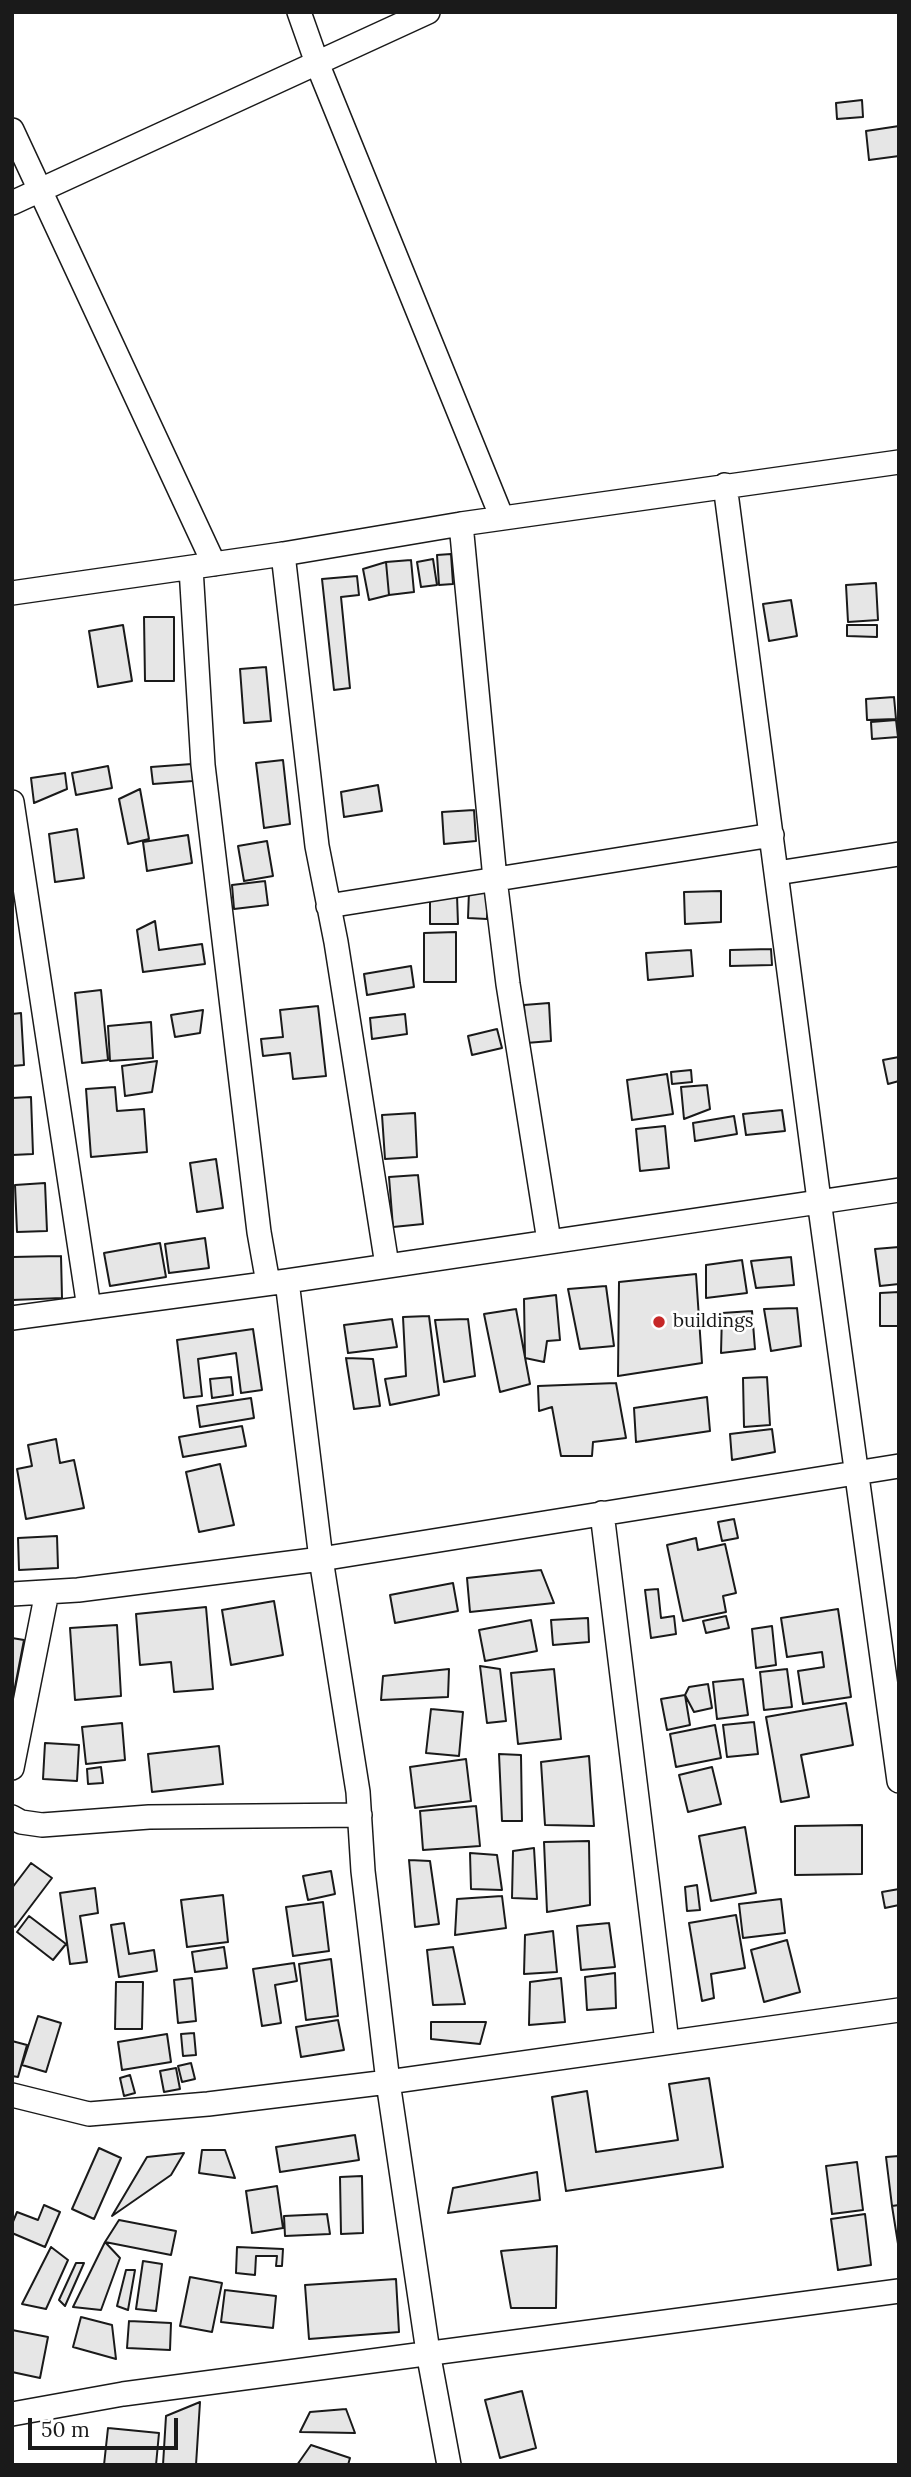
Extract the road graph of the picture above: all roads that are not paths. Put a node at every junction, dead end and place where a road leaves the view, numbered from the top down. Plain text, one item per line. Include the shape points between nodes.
1 (299, 12) edge
2 (428, 12) edge
3 (317, 63) junction
4 (12, 130) edge
5 (40, 191) junction
6 (12, 203) edge
7 (899, 463) edge
8 (725, 485) junction
9 (502, 518) junction
10 (461, 524) junction
11 (283, 554) junction
12 (202, 566) junction
13 (12, 593) edge
14 (12, 802) edge
15 (772, 835) junction
16 (899, 854) edge
17 (777, 873) junction
18 (495, 879) junction
19 (328, 906) junction
20 (899, 1190) edge
21 (819, 1200) junction
22 (548, 1241) junction
23 (387, 1265) junction
24 (277, 1282) junction
25 (89, 1308) junction
26 (12, 1318) edge
27 (899, 1466) edge
28 (857, 1471) junction
29 (602, 1513) junction
30 (321, 1559) junction
31 (47, 1592) junction
32 (12, 1594) edge
33 (12, 1768) edge
34 (899, 1781) edge
35 (360, 1815) junction
36 (12, 1817) edge
37 (899, 2010) edge
38 (667, 2042) junction
39 (388, 2082) junction
40 (12, 2095) edge
41 (899, 2291) edge
42 (428, 2352) junction
43 (12, 2414) edge
44 (449, 2465) edge

1 - 3 street
2 - 3 street
3 - 5 street
3 - 9 street
4 - 5 street
5 - 6 street
5 - 12 street
7 - 8 street
8 - 9 street
8 - 15 street
9 - 10 street
10 - 11 street
10 - 18 street
11 - 12 street
11 - 19 street
12 - 13 street
12 - 24 street via 203,765 259,1232
14 - 25 street
15 - 17 street
15 - 18 street
16 - 17 street
17 - 21 street
18 - 19 street
18 - 22 street
19 - 23 street
20 - 21 street
21 - 22 street
21 - 28 street
22 - 23 street
23 - 24 street
24 - 25 street
24 - 30 street
25 - 26 street
27 - 28 street
28 - 29 street
28 - 34 street
29 - 30 street
29 - 38 street
30 - 31 street
30 - 35 street
31 - 32 street
31 - 33 street
35 - 36 street via 149,1817 42,1825
35 - 39 street
37 - 38 street
38 - 39 street
39 - 40 street via 89,2114
39 - 42 street
41 - 42 street
42 - 43 street
42 - 44 street

